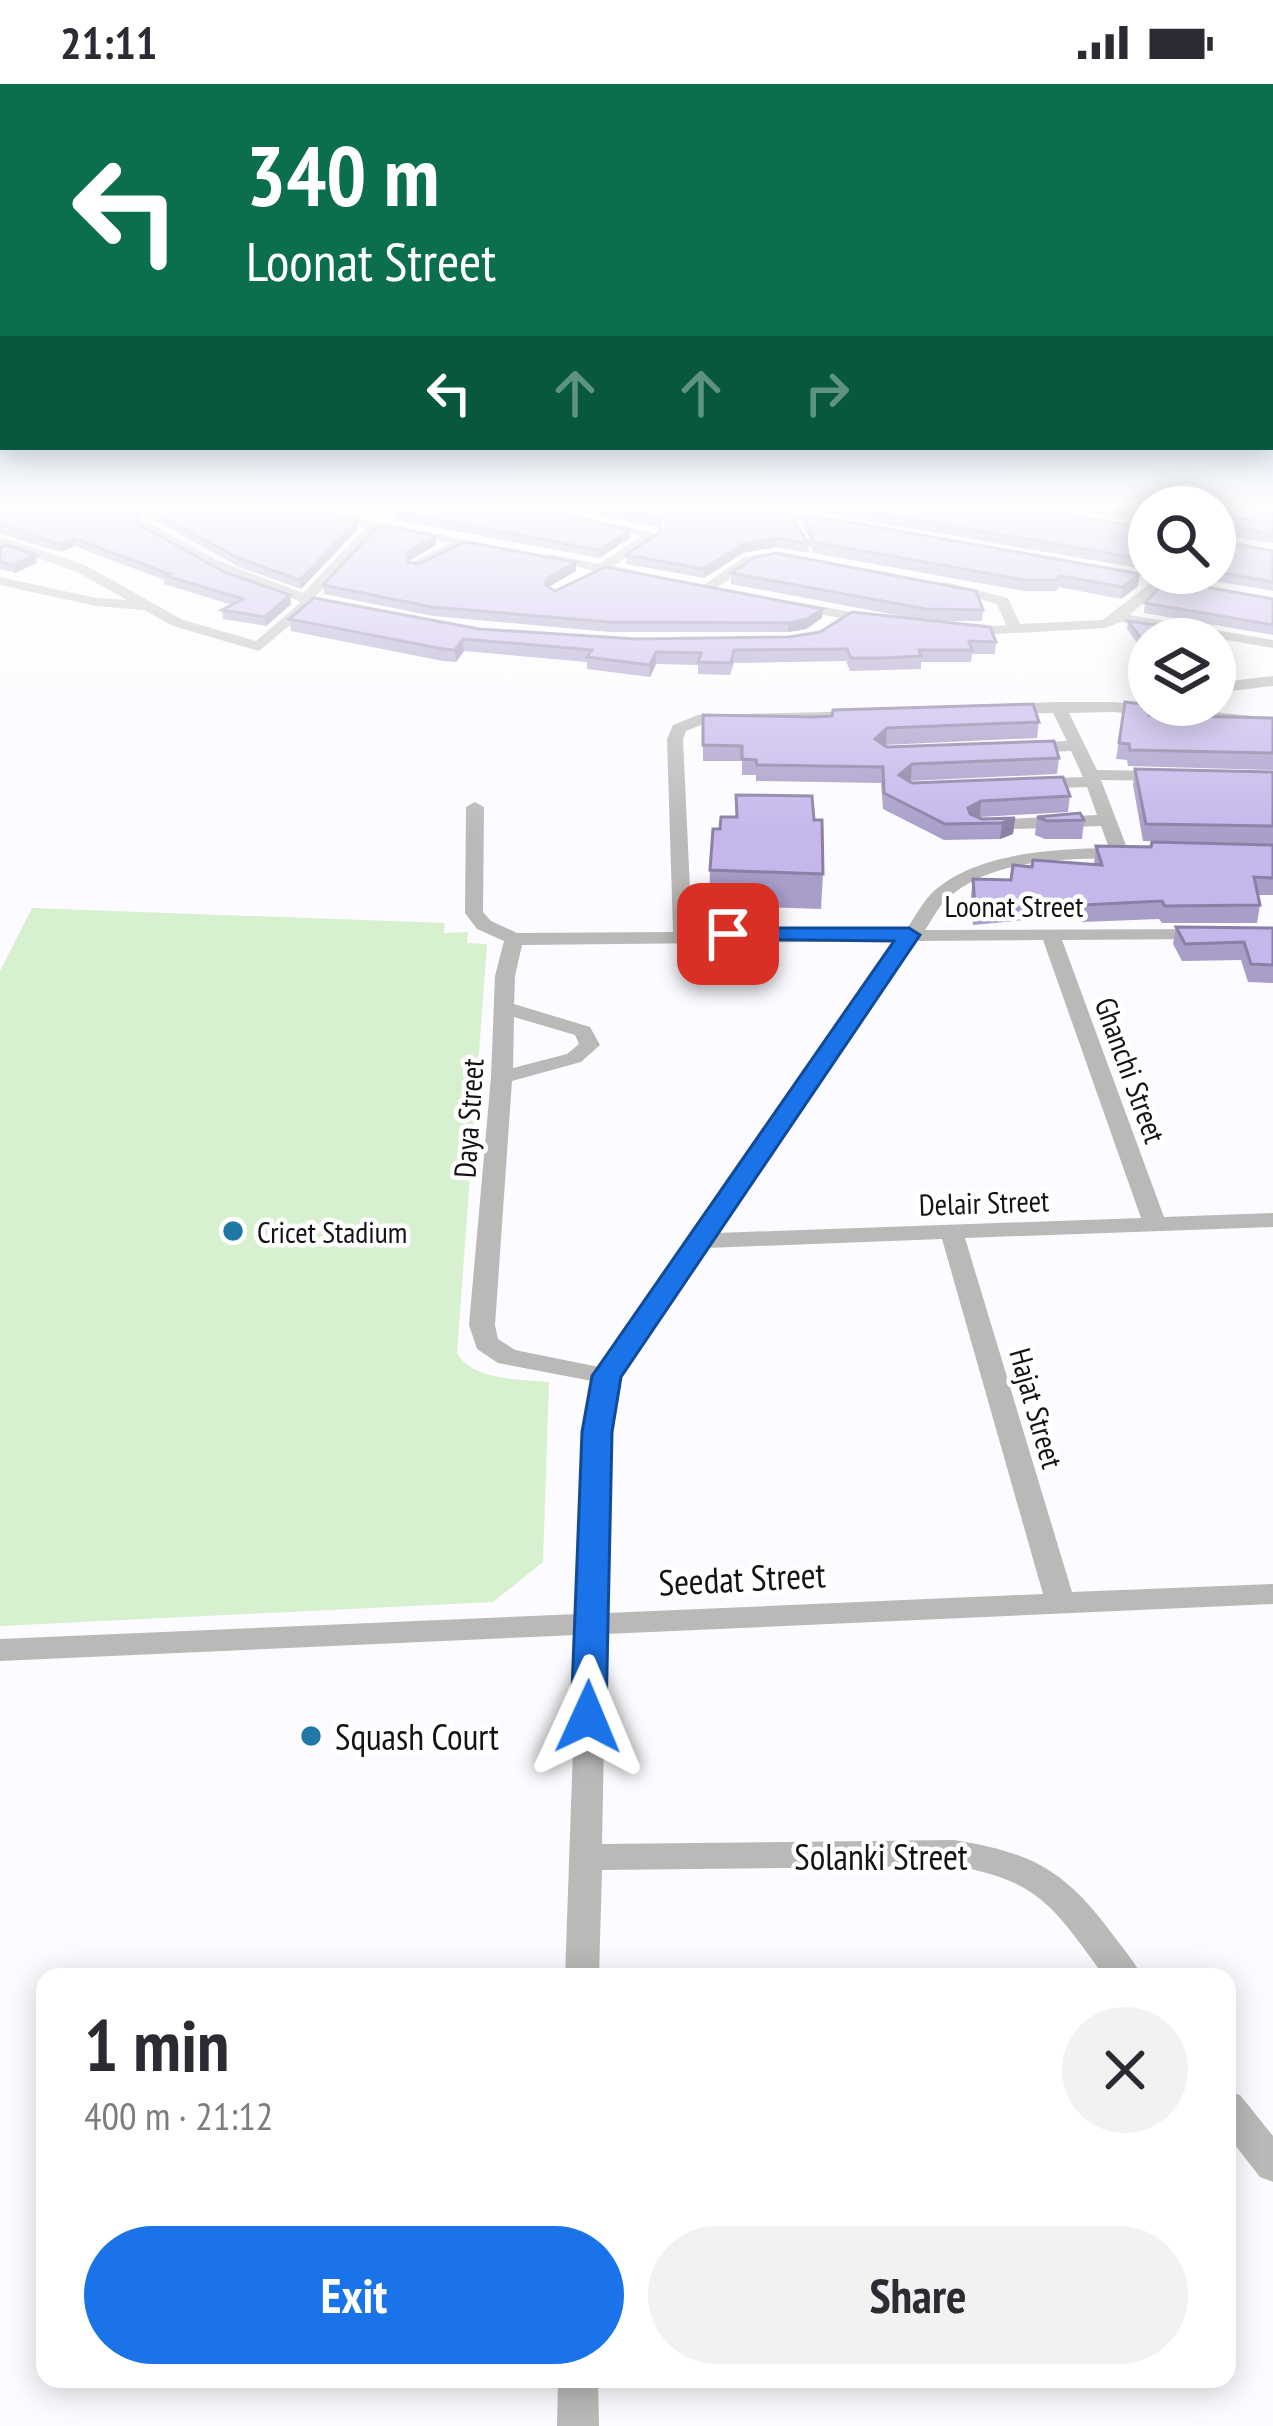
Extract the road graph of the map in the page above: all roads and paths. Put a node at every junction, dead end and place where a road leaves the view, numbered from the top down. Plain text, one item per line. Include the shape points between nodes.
1 (172, 619) edge
2 (288, 619) edge
3 (840, 619) edge
4 (871, 619) edge
5 (1012, 619) edge
6 (1113, 619) edge
7 (1132, 619) edge
8 (886, 622) edge
9 (942, 631) edge
10 (1016, 631) junction
11 (819, 633) edge
12 (1273, 644) edge
13 (1273, 681) edge
14 (1236, 685) edge
15 (1128, 704) edge
16 (1058, 707) junction
17 (1114, 707) junction
18 (986, 710) edge
19 (890, 713) edge
20 (1273, 723) edge
21 (1076, 746) junction
22 (994, 749) edge
23 (1182, 777) edge
24 (1093, 778) junction
25 (1022, 784) edge
26 (475, 807) dead end
27 (1107, 820) junction
28 (980, 826) edge
29 (1120, 853) junction
30 (1163, 853) edge
31 (1228, 933) edge
32 (683, 934) junction
33 (909, 935) junction
34 (1051, 935) junction
35 (514, 939) junction
36 (504, 1006) junction
37 (502, 1077) junction
38 (1273, 1220) edge
39 (1154, 1226) junction
40 (952, 1233) junction
41 (696, 1241) junction
42 (606, 1376) junction
43 (1273, 1594) edge
44 (1060, 1601) junction
45 (590, 1624) junction
46 (0, 1650) edge
47 (586, 1857) junction
48 (582, 1968) edge
49 (1118, 1968) edge
50 (1236, 2123) edge
51 (1252, 2152) edge
52 (578, 2388) edge
53 (578, 2426) edge

1 - 2 street via 260,647
3 - 11 street
4 - 8 street
5 - 10 street
6 - 10 street
7 - 12 street
9 - 10 street
13 - 14 street
15 - 17 street
16 - 17 street
16 - 18 street
16 - 21 street
17 - 20 street
19 - 32 street via 698,720 679,728
21 - 22 street
21 - 24 street
23 - 24 street
24 - 25 street
24 - 27 street
26 - 35 street via 474,913
27 - 28 street
27 - 29 street
29 - 30 street
29 - 33 street via 1046,856 969,879 939,896
31 - 34 street, Loonat Street
32 - 33 street, Loonat Street
32 - 35 street
33 - 34 street, Loonat Street
33 - 41 street
34 - 39 street, Ghanchi Street
35 - 36 street, Daya Street
36 - 37 street, Daya Street
36 - 37 street via 583,1031 590,1045 574,1058
37 - 42 street, Daya Street via 486,1343 507,1358
38 - 39 street, Delair Street
39 - 40 street, Delair Street
40 - 41 street, Delair Street
40 - 44 street, Hajat Street
41 - 42 street
42 - 45 street
43 - 44 street, Seedat Street
44 - 45 street, Seedat Street
45 - 46 street, Seedat Street
45 - 47 street
47 - 48 street
47 - 49 street, Solanki Street via 1001,1858 1054,1886
50 - 51 street
52 - 53 street

